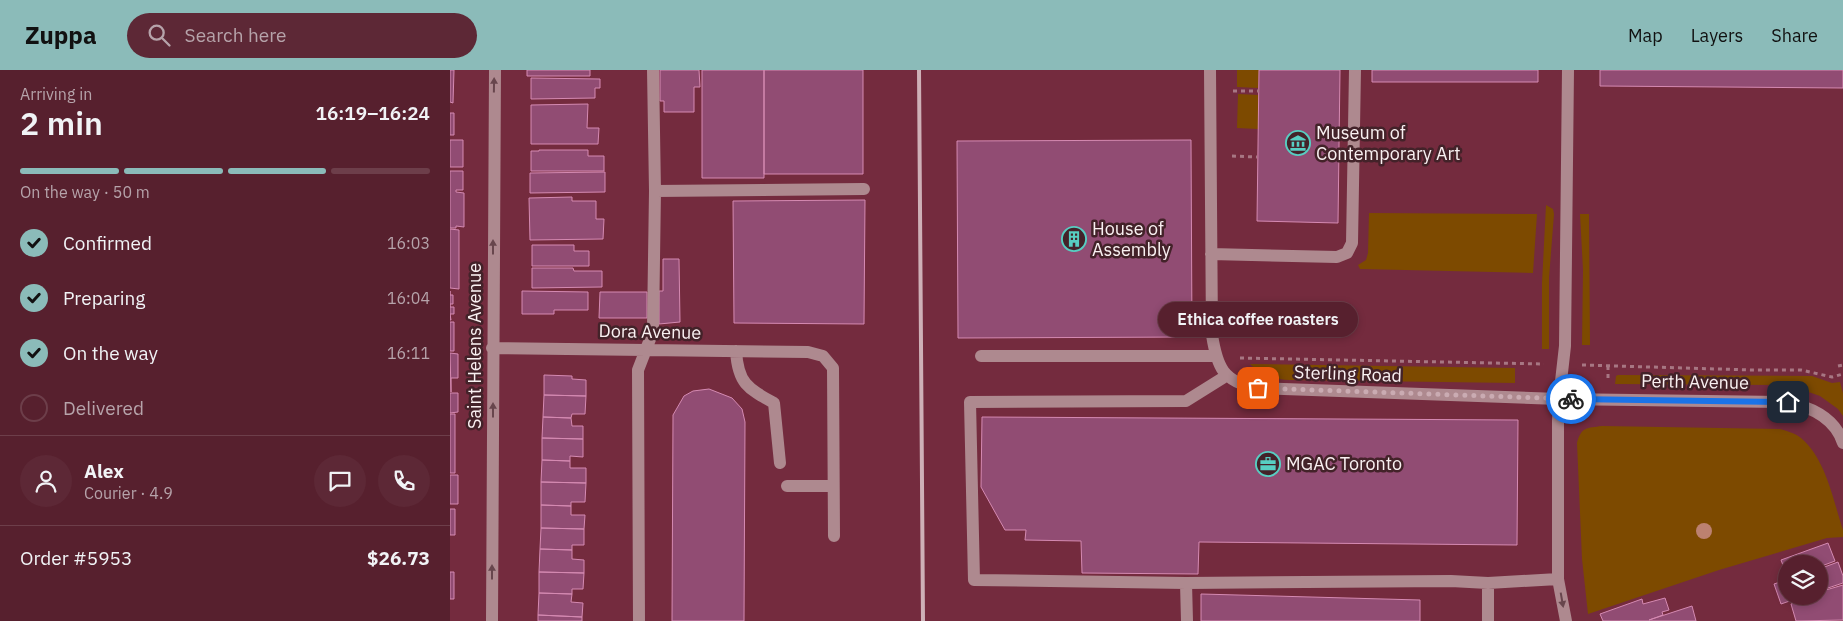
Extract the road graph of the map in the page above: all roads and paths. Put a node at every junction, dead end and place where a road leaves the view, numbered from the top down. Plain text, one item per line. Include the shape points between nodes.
1 (495, 70) edge
2 (653, 70) edge
3 (1210, 70) edge
4 (1354, 70) edge
5 (1568, 70) edge
6 (1233, 91) dead end
7 (1259, 92) dead end
8 (1232, 156) dead end
9 (1257, 157) dead end
10 (864, 189) dead end
11 (655, 191) junction
12 (1211, 254) junction
13 (492, 348) junction
14 (646, 350) junction
15 (736, 351) junction
16 (981, 356) dead end
17 (1215, 356) junction
18 (1246, 359) dead end
19 (1563, 365) junction
20 (1843, 365) edge
21 (1608, 366) junction
22 (1838, 366) dead end
23 (1843, 374) edge
24 (1226, 376) junction
25 (1608, 385) dead end
26 (1558, 399) junction
27 (1843, 443) edge
28 (780, 463) dead end
29 (787, 486) dead end
30 (833, 486) junction
31 (834, 536) dead end
32 (1558, 579) junction
33 (1186, 583) junction
34 (1488, 583) junction
35 (492, 621) edge
36 (638, 621) edge
37 (1187, 621) edge
38 (1488, 621) edge
39 (1566, 621) edge

13 -> 1 street, Saint Helens Avenue
2 - 11 street
3 - 12 street
4 - 12 street via 1352,243 1347,253 1337,257
5 - 19 street
6 - 7 path
8 - 9 path
10 - 11 street
11 - 14 street via 653,327
12 - 17 street
13 - 14 street, Dora Avenue
35 -> 13 street, Saint Helens Avenue
14 - 15 street, Dora Avenue
14 - 36 street via 638,370
15 - 28 street via 737,370 750,390 774,403
15 - 30 street, Dora Avenue via 808,352 822,356 833,368
16 - 17 street
17 - 24 street
18 - 19 path
19 - 21 path
19 - 26 street
20 - 22 path
21 - 23 path via 1801,370 1832,377
21 - 25 path
24 - 26 street, Sterling Road via 1237,383 1258,388
24 - 33 street via 1186,401 970,402 974,580
26 - 27 street, Perth Avenue via 1788,402 1806,406 1822,416 1835,428
26 - 32 street
29 - 30 street
30 - 31 street
32 - 34 street
32 -> 39 street
33 - 34 street
33 - 37 street
34 - 38 street

